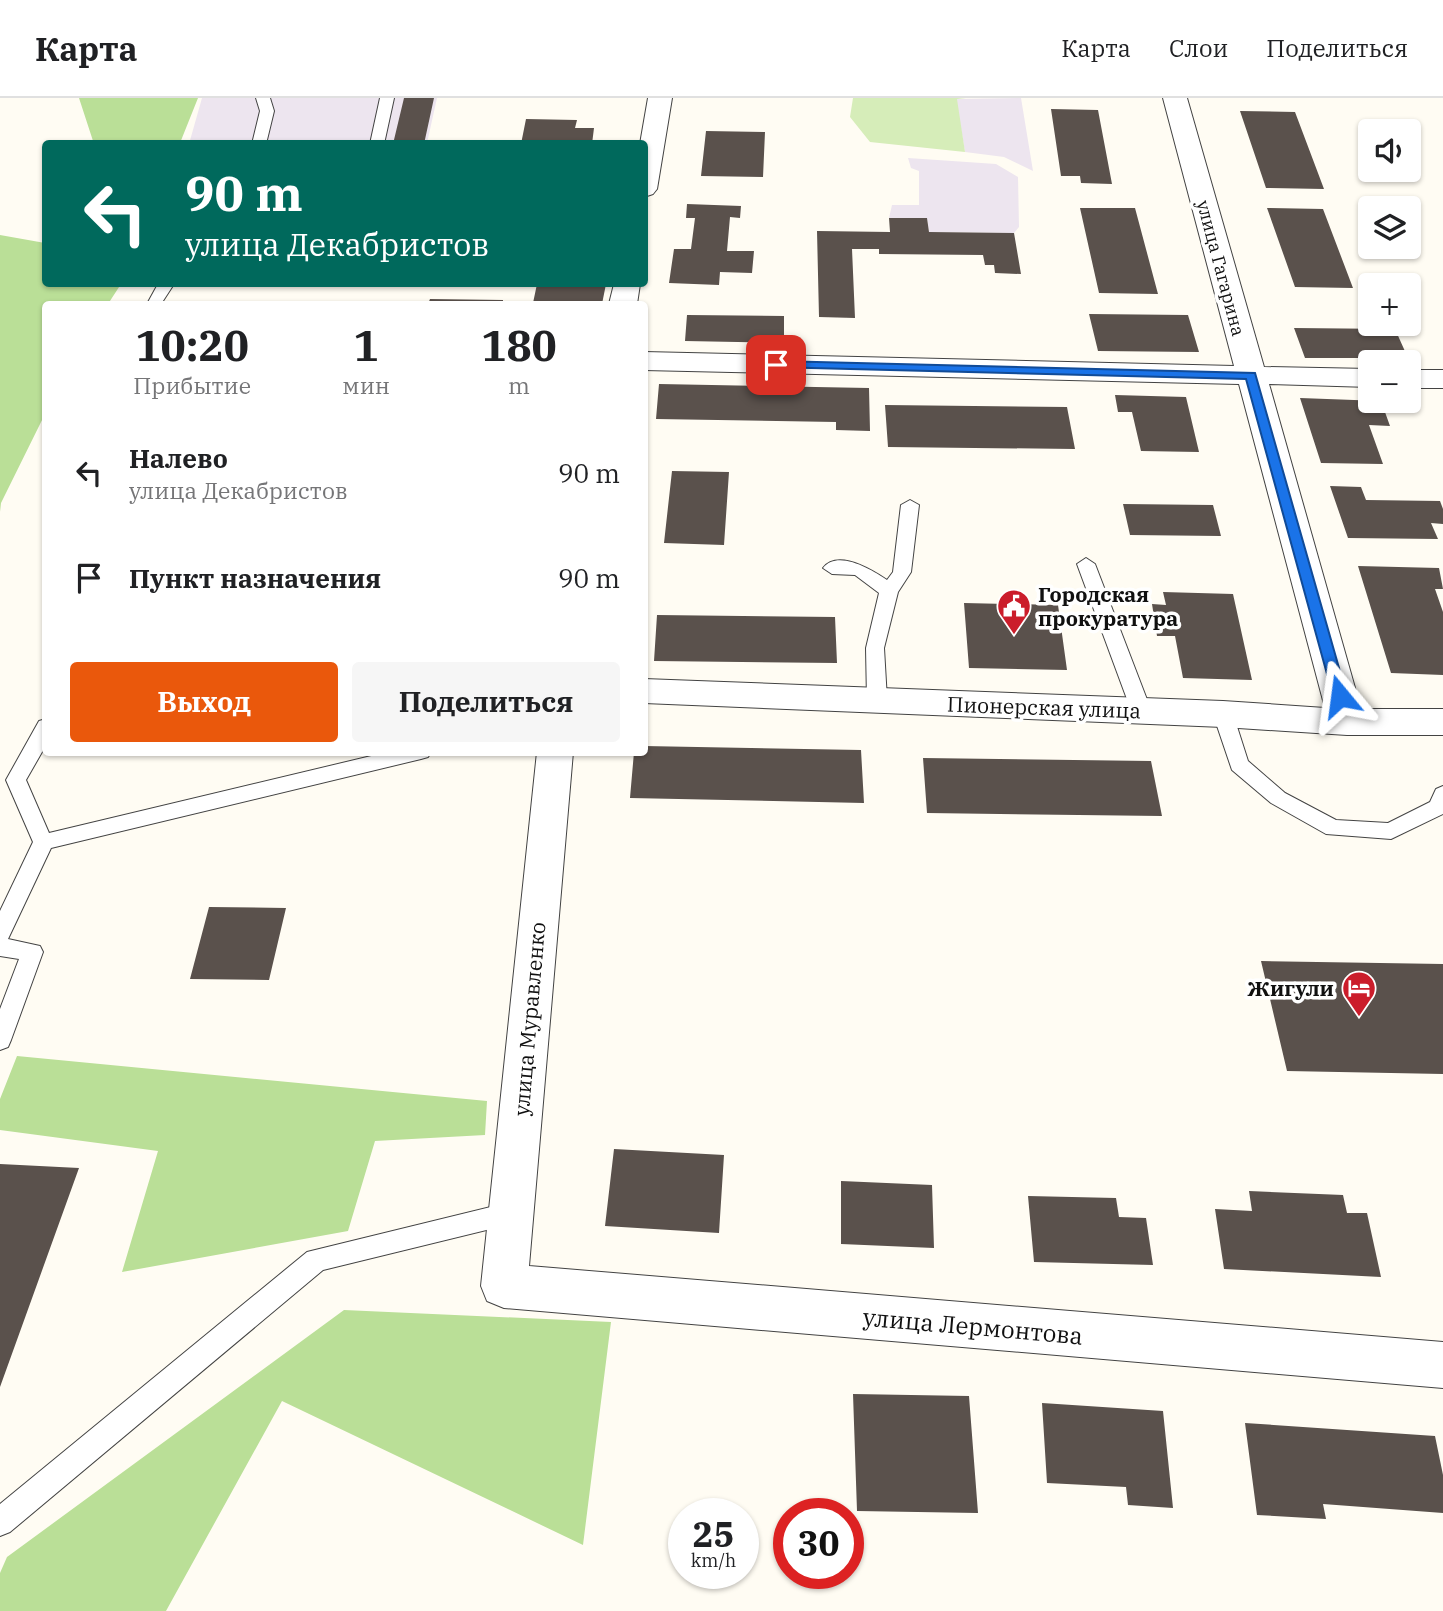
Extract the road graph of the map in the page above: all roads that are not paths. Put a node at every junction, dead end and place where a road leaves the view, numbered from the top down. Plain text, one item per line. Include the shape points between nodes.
1 (263, 98) edge
2 (387, 98) edge
3 (660, 98) edge
4 (1175, 98) edge
5 (260, 140) edge
6 (378, 140) edge
7 (648, 166) edge
8 (648, 361) edge
9 (1251, 375) junction
10 (1358, 378) edge
11 (1421, 379) edge
12 (1443, 379) edge
13 (910, 505) dead end
14 (1086, 564) dead end
15 (832, 568) dead end
16 (889, 591) junction
17 (648, 691) edge
18 (877, 700) junction
19 (1141, 710) junction
20 (1223, 714) junction
21 (1347, 722) junction
22 (1442, 726) edge
23 (42, 733) edge
24 (404, 756) edge
25 (555, 756) edge
26 (1443, 794) edge
27 (43, 842) junction
28 (0, 934) edge
29 (0, 947) edge
30 (0, 1040) edge
31 (511, 1213) junction
32 (504, 1286) joint
33 (1443, 1365) edge
34 (0, 1522) edge

1 - 5 lane via 267,110
2 - 6 lane
3 - 7 street
4 - 9 street, улица Гагарина
8 - 9 street
9 - 10 street
9 - 21 street, улица Гагарина
11 - 12 street
13 - 16 lane via 902,572
14 - 19 lane
15 - 16 lane via 859,569
16 - 18 lane via 875,648
17 - 18 street, Пионерская улица
18 - 19 street, Пионерская улица
19 - 20 street, Пионерская улица
20 - 21 street, Пионерская улица
20 - 26 lane via 1239,765 1278,798 1334,828 1391,831 1438,807
21 - 22 street, Пионерская улица
23 - 27 lane via 16,780
24 - 27 lane
25 - 31 street, улица Муравленко
27 - 28 lane
29 - 30 lane via 32,952
31 - 32 street, улица Муравленко
31 - 34 lane via 316,1260
32 - 33 street, улица Лермонтова

